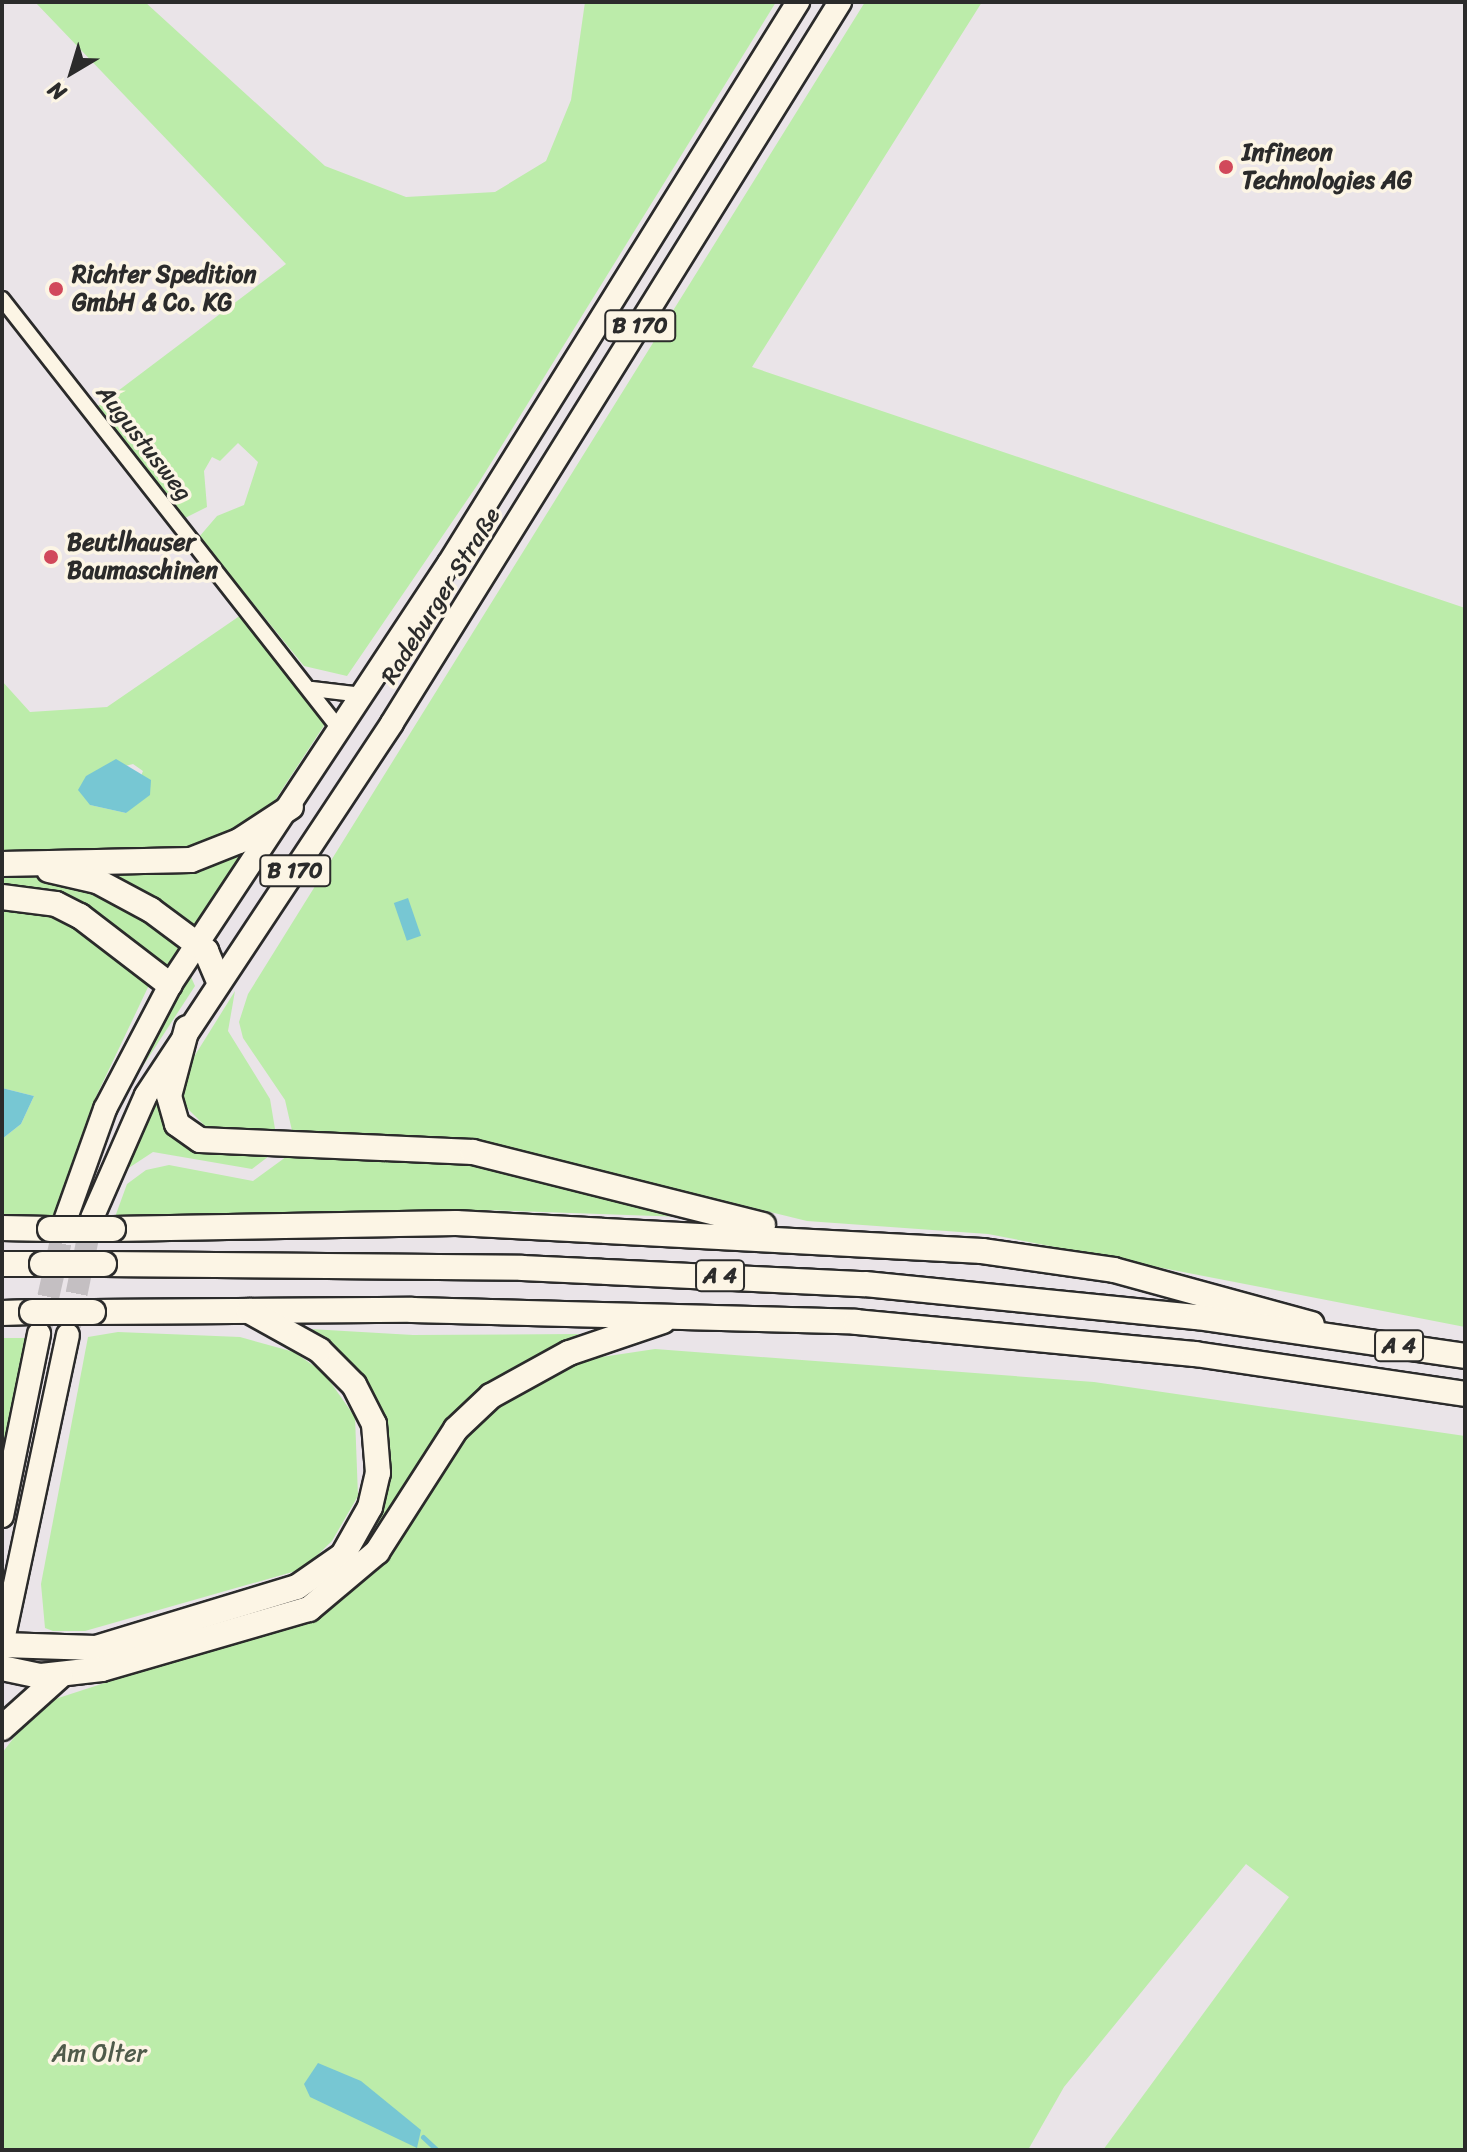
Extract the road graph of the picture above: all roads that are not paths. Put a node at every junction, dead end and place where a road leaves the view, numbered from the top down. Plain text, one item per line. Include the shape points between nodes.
1 (798, 2) edge
2 (840, 2) edge
3 (2, 299) edge
4 (311, 688) junction
5 (363, 695) junction
6 (341, 731) junction
7 (291, 807) junction
8 (3, 864) edge
9 (2, 897) edge
10 (198, 943) junction
11 (219, 981) junction
12 (170, 985) junction
13 (187, 1028) junction
14 (102, 1223) junction
15 (58, 1224) junction
16 (2, 1228) edge
17 (819, 1239) junction
18 (2, 1264) edge
19 (247, 1309) junction
20 (2, 1313) edge
21 (676, 1316) junction
22 (36, 1323) junction
23 (68, 1335) tunnel mouth
24 (1334, 1335) junction
25 (1465, 1356) edge
26 (1465, 1394) edge
27 (5, 1490) edge
28 (2, 1516) edge
29 (2, 1645) edge
30 (2, 1668) edge
31 (60, 1676) junction
32 (2, 1728) edge

1 - 5 main road, Radeburger Straße / B 170
2 - 11 main road, Radeburger Straße / B 170 via 392,723
3 - 4 street, Augustusweg
4 - 5 street
4 - 6 street, Augustusweg
5 - 6 main road, Radeburger Straße / B 170
6 - 7 main road, Radeburger Straße / B 170
7 - 8 highway via 239,841 191,860
7 - 10 main road, Radeburger Straße / B 170
8 - 10 highway via 97,881
9 - 12 highway via 56,904 80,916
10 - 11 highway
10 - 12 main road, Radeburger Straße / B 170
11 - 13 main road, Radeburger Straße / B 170
12 - 15 main road, Radeburger Straße / B 170 via 105,1109
13 - 14 main road, Radeburger Straße / B 170 via 111,1162
13 - 17 highway via 169,1096 177,1124 215,1145 506,1158
14 - 15 highway, bridge
14 - 17 highway via 456,1223
15 - 16 highway
17 - 24 highway via 1102,1268 1288,1313
18 - 24 highway, A 4, bridge via 703,1275 1017,1296
19 - 21 highway, A 4
19 - 22 highway, A 4, bridge via 93,1312
19 - 29 highway via 319,1350 354,1385 374,1424 378,1473 350,1545 297,1587 131,1638 76,1651
20 - 22 highway, A 4
21 - 26 highway, A 4 via 1022,1336
21 - 31 highway via 569,1353 491,1396 456,1429 377,1552 322,1601 268,1625
22 - 27 main road
23 - 29 main road
24 - 25 highway, A 4
27 - 28 main road
30 - 31 highway
31 - 32 highway

